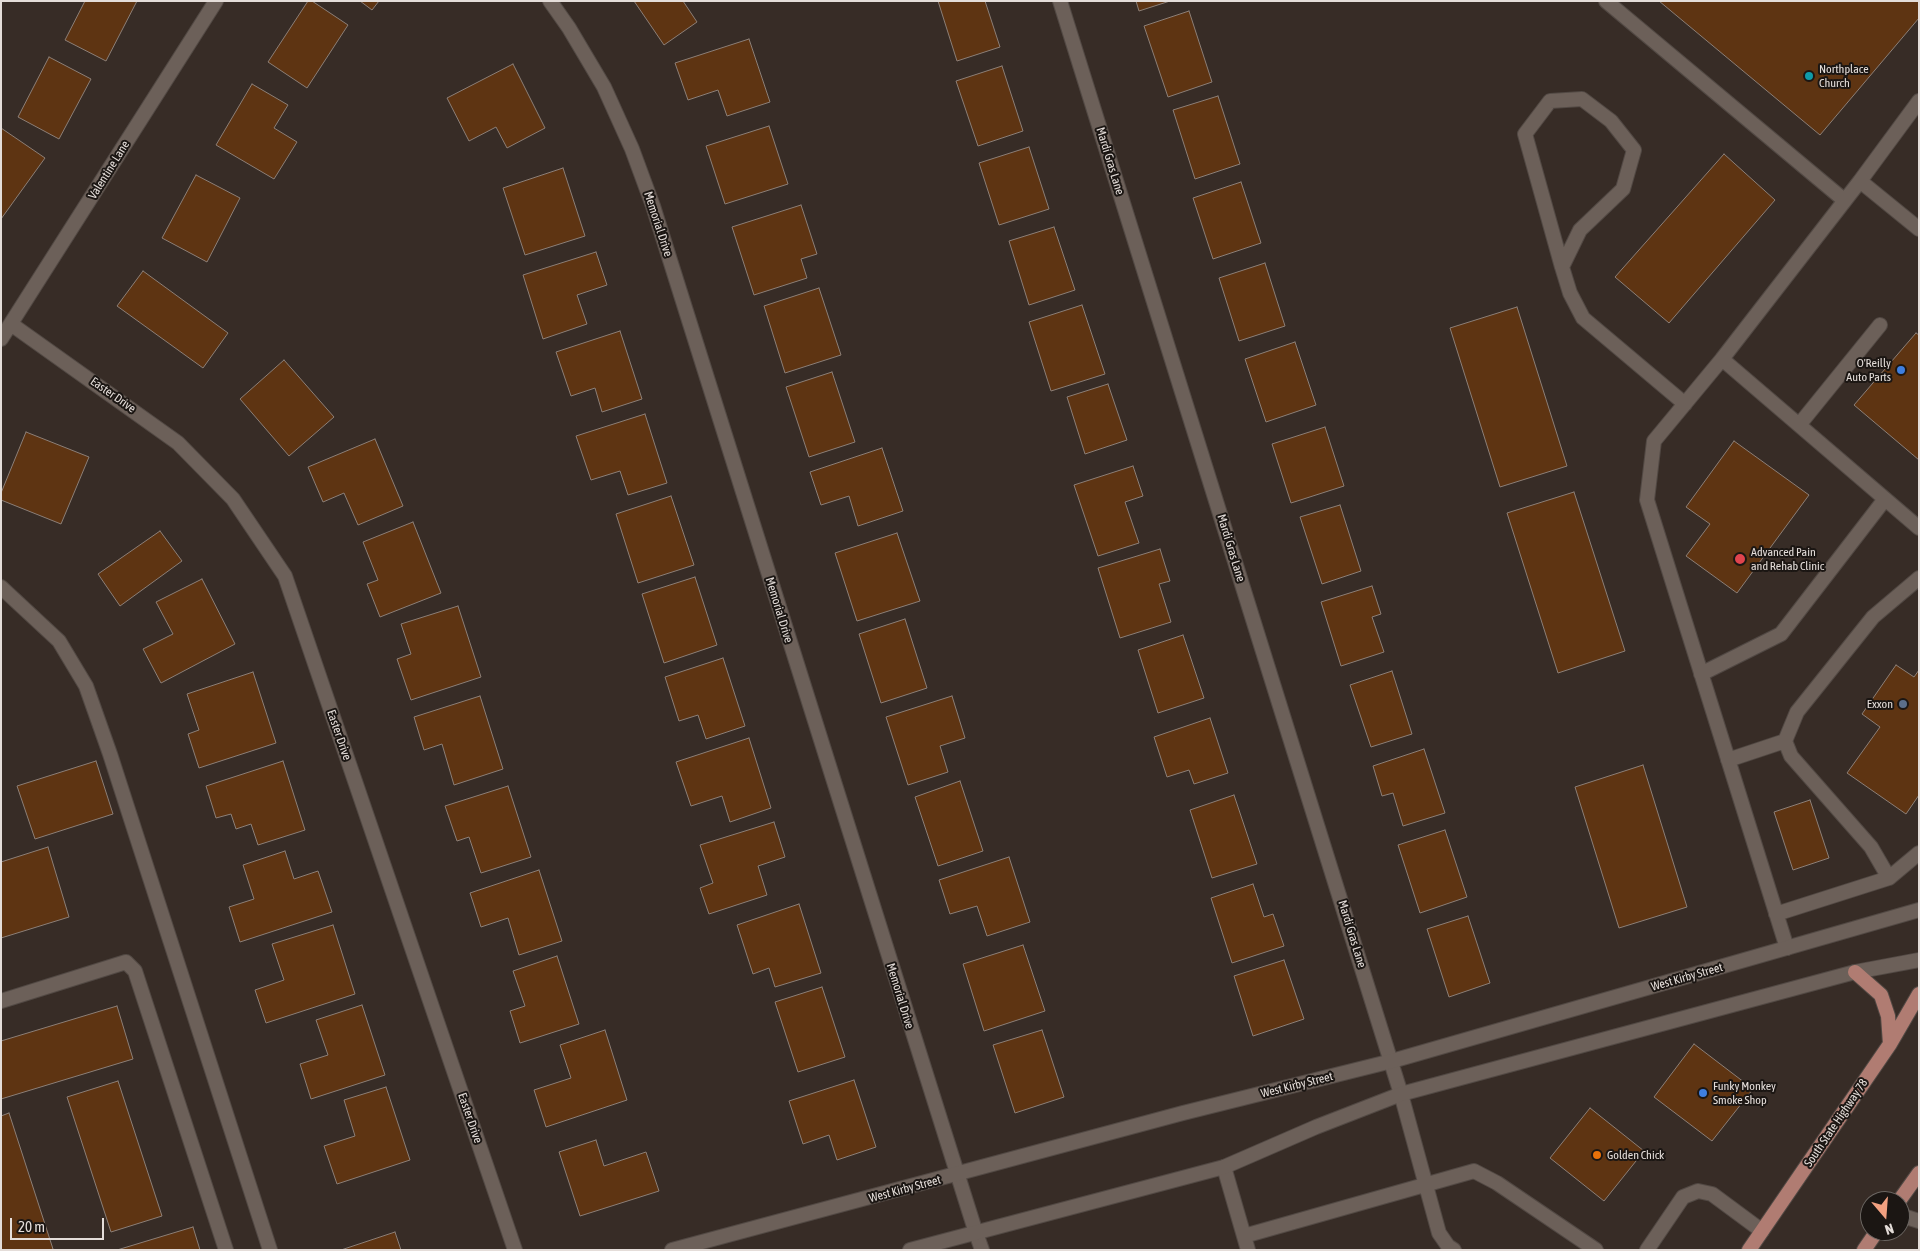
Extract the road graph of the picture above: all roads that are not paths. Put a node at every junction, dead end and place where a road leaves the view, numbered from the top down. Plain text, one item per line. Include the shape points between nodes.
1 (216, 1) edge
2 (550, 1) edge
3 (1060, 1) edge
4 (1606, 1) edge
5 (1919, 101) edge
6 (1860, 181) junction
7 (1844, 200) junction
8 (1919, 229) edge
9 (1562, 267) junction
10 (11, 324) junction
11 (1880, 325) dead end
12 (1, 339) edge
13 (1722, 359) junction
14 (1685, 404) junction
15 (1799, 425) junction
16 (1886, 499) junction
17 (1919, 528) edge
18 (1919, 578) edge
19 (1, 587) edge
20 (1701, 674) junction
21 (1785, 741) junction
22 (1728, 760) junction
23 (1919, 853) edge
24 (1888, 878) junction
25 (1919, 910) edge
26 (1776, 914) junction
27 (1786, 948) junction
28 (1919, 960) edge
29 (1855, 972) junction
30 (1919, 994) edge
31 (1, 1001) edge
32 (1890, 1044) junction
33 (1392, 1062) junction
34 (1401, 1094) junction
35 (1224, 1167) junction
36 (1919, 1173) edge
37 (956, 1175) junction
38 (1427, 1184) junction
39 (1906, 1191) edge
40 (1762, 1231) junction
41 (976, 1233) junction
42 (1244, 1236) junction
43 (226, 1250) edge
44 (270, 1250) edge
45 (515, 1250) edge
46 (672, 1250) edge
47 (910, 1250) edge
48 (982, 1250) edge
49 (1248, 1250) edge
50 (1454, 1250) edge
51 (1596, 1250) edge
52 (1647, 1250) edge
53 (1749, 1250) edge

1 - 10 street, Valentine Lane
2 - 37 street, Memorial Drive via 604,87 653,206
3 - 33 street, Mardi Gras Lane
4 - 7 street
5 - 6 street
6 - 7 street
6 - 8 street
7 - 13 street
9 - 9 street via 1525,134 1550,101 1582,99 1611,121 1634,150 1623,188 1580,230
9 - 14 street via 1582,318
10 - 12 street, Valentine Lane
10 - 45 street, Easter Drive via 178,443 232,499 285,576
11 - 15 street
13 - 14 street
13 - 15 street
14 - 20 street via 1654,441 1647,500
15 - 16 street
16 - 17 street
16 - 20 street via 1781,634
18 - 21 street via 1873,617 1798,712
19 - 44 street via 59,641 86,686
20 - 22 street
21 - 22 street
21 - 24 street via 1790,756 1871,847
22 - 26 street
23 - 24 street
24 - 26 street
25 - 27 street, West Kirby Street
26 - 27 street
27 - 33 street, West Kirby Street
28 - 29 street
29 - 32 main road via 1882,994
29 - 34 street
30 - 32 main road, South State Highway 78
31 - 43 street via 126,962 135,971
32 - 40 main road, South State Highway 78
33 - 34 street, Mardi Gras Lane
33 - 37 street, West Kirby Street
34 - 35 street
34 - 38 street, Mardi Gras Lane
35 - 41 street
35 - 42 street
36 - 39 main road
37 - 41 street, Memorial Drive
37 - 46 street, West Kirby Street
38 - 42 street
38 - 50 street, Mardi Gras Lane via 1439,1233
38 - 51 street via 1474,1171 1498,1183
40 - 52 street via 1712,1194 1698,1191 1683,1197
40 - 53 main road, South State Highway 78
41 - 47 street
41 - 48 street, Memorial Drive
42 - 49 street

